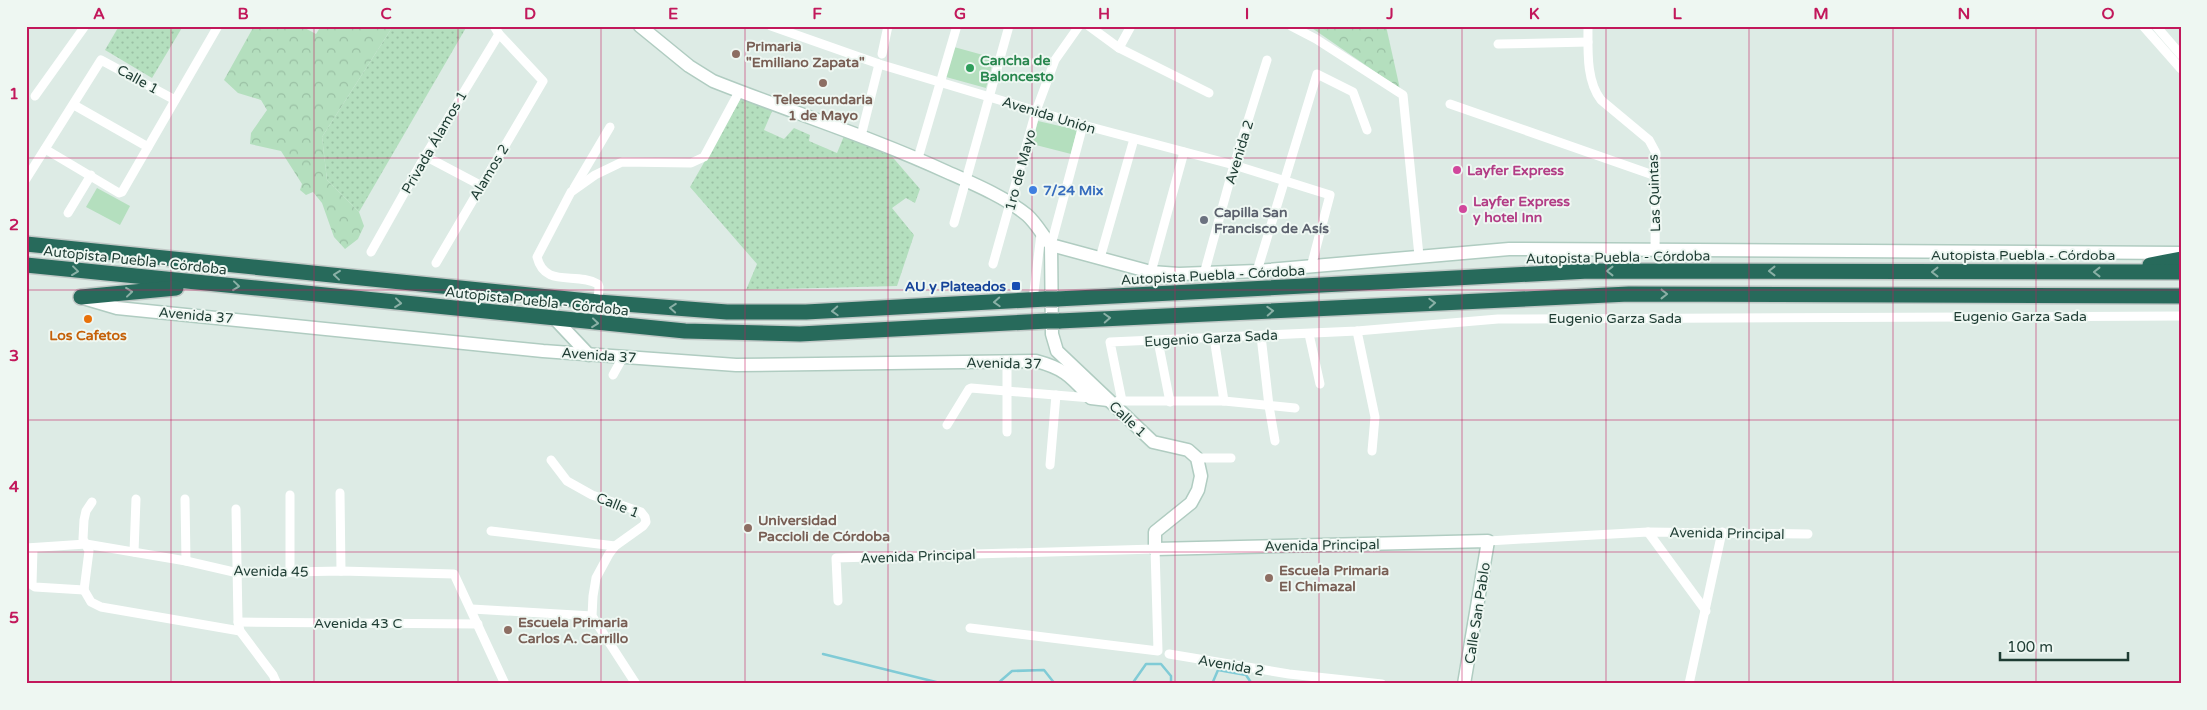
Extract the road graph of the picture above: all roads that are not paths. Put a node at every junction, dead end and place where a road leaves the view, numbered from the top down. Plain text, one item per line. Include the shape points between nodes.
1 (85, 26) edge
2 (218, 26) edge
3 (640, 26) edge
4 (771, 26) edge
5 (888, 26) edge
6 (1009, 26) edge
7 (1079, 26) edge
8 (1089, 26) edge
9 (1131, 26) edge
10 (1291, 26) edge
11 (1588, 26) edge
12 (2143, 26) edge
13 (2156, 26) edge
14 (790, 29) edge
15 (956, 29) dead end
16 (496, 30) edge
17 (2161, 39) junction
18 (1588, 42) junction
19 (1498, 44) dead end
20 (1119, 48) junction
21 (882, 54) dead end
22 (2181, 55) edge
23 (1267, 60) dead end
24 (879, 64) junction
25 (2181, 69) edge
26 (941, 82) junction
27 (739, 92) junction
28 (1209, 93) dead end
29 (35, 96) dead end
30 (988, 97) junction
31 (175, 100) junction
32 (1450, 104) dead end
33 (74, 105) junction
34 (1036, 111) junction
35 (1083, 125) junction
36 (610, 126) dead end
37 (1367, 130) dead end
38 (861, 136) junction
39 (1134, 139) junction
40 (148, 147) junction
41 (45, 149) junction
42 (1184, 152) junction
43 (425, 156) junction
44 (918, 158) junction
45 (1234, 166) junction
46 (91, 175) junction
47 (1656, 176) junction
48 (26, 179) edge
49 (965, 180) junction
50 (1283, 180) junction
51 (480, 186) junction
52 (571, 192) junction
53 (1011, 204) junction
54 (68, 213) dead end
55 (954, 223) dead end
56 (1041, 234) junction
57 (26, 244) edge
58 (1051, 245) junction
59 (1655, 250) junction
60 (371, 252) dead end
61 (2181, 253) edge
62 (1419, 256) junction
63 (1100, 258) junction
64 (2181, 260) edge
65 (436, 263) dead end
66 (993, 264) dead end
67 (26, 265) edge
68 (1311, 266) junction
69 (1257, 271) junction
70 (1150, 272) junction
71 (2118, 272) junction
72 (2181, 272) edge
73 (1204, 274) junction
74 (215, 284) junction
75 (2181, 296) edge
76 (81, 297) joint
77 (1045, 299) junction
78 (598, 302) junction
79 (2181, 316) edge
80 (555, 319) junction
81 (1357, 331) junction
82 (1309, 334) junction
83 (1261, 336) junction
84 (1214, 338) junction
85 (1158, 341) junction
86 (589, 355) junction
87 (623, 357) junction
88 (1007, 362) junction
89 (613, 375) dead end
90 (1320, 384) dead end
91 (1007, 391) junction
92 (1056, 395) junction
93 (1091, 398) junction
94 (1108, 400) junction
95 (1122, 401) junction
96 (1224, 401) junction
97 (1170, 402) junction
98 (1269, 406) junction
99 (1295, 408) dead end
100 (947, 425) dead end
101 (1006, 432) dead end
102 (1275, 441) dead end
103 (1372, 451) dead end
104 (1192, 454) junction
105 (1231, 458) dead end
106 (551, 460) dead end
107 (1050, 465) dead end
108 (340, 493) dead end
109 (290, 495) dead end
110 (136, 499) dead end
111 (186, 499) dead end
112 (92, 502) dead end
113 (236, 509) dead end
114 (491, 532) dead end
115 (1648, 532) junction
116 (1722, 532) junction
117 (1808, 534) dead end
118 (1488, 542) junction
119 (86, 544) junction
120 (615, 546) junction
121 (30, 548) edge
122 (1155, 549) junction
123 (134, 552) junction
124 (186, 561) junction
125 (341, 571) junction
126 (290, 572) junction
127 (238, 573) junction
128 (84, 590) junction
129 (838, 601) dead end
130 (472, 609) junction
131 (1706, 611) junction
132 (592, 616) junction
133 (478, 624) junction
134 (239, 626) junction
135 (970, 628) dead end
136 (1169, 654) dead end
137 (1468, 682) edge
138 (277, 684) edge
139 (505, 684) edge
140 (636, 684) edge
141 (1382, 684) edge
142 (1689, 684) edge

1 - 29 street
2 - 31 street
3 - 27 street via 700,74
4 - 14 street, Avenida Unión
5 - 21 street
6 - 30 street
7 - 34 street, 1ro de Mayo via 1055,60
8 - 20 street
9 - 20 street
10 - 62 street via 1403,95
11 - 18 street, Las Quintas
12 - 17 street
13 - 17 street
14 - 24 street, Avenida Unión
15 - 26 street
16 - 43 street, Privada Álamos 1
16 - 51 street, Alamos 2 via 543,81
17 - 22 street
17 - 25 street
18 - 19 street
18 - 47 street, Las Quintas via 1596,93 1649,140 1656,153
20 - 28 street
23 - 45 street, Avenida 2
24 - 26 street, Avenida Unión
24 - 38 street
26 - 30 street, Avenida Unión
26 - 44 street
27 - 38 street
27 - 52 street via 704,157 698,161 622,162
30 - 34 street, Avenida Unión
30 - 49 street
31 - 33 street, Calle 1 via 101,60
31 - 40 street
32 - 47 street
33 - 40 street
33 - 41 street
34 - 35 street, Avenida Unión
34 - 53 street, 1ro de Mayo
35 - 39 street, Avenida Unión
35 - 58 street
36 - 52 street
37 - 50 street via 1352,92 1317,74
38 - 44 street
39 - 42 street, Avenida Unión
39 - 63 street
40 - 46 street via 122,192
41 - 46 street
41 - 48 street
42 - 45 street, Avenida Unión
42 - 70 street
43 - 51 street
43 - 60 street, Privada Álamos 1
44 - 49 street
45 - 50 street, Avenida Unión
45 - 73 street, Avenida 2
46 - 54 street
47 - 59 street, Las Quintas
49 - 53 street
49 - 55 street
50 - 68 street, Avenida Unión via 1330,195
50 - 69 street
51 - 65 street, Alamos 2
52 - 78 street via 537,257 548,275 598,284
53 - 56 street via 1035,223
53 - 66 street, 1ro de Mayo
56 - 58 street
56 - 77 street
78 -> 57 highway, Autopista Puebla - Córdoba
58 - 63 street
58 - 94 street, Calle 1 via 1053,343 1057,351
59 - 61 street
59 - 62 street via 1509,249
62 - 68 street
63 - 70 street
64 - 71 highway
67 -> 74 highway, Autopista Puebla - Córdoba
68 - 69 street
69 - 73 street
70 - 73 street
71 - 72 highway, Autopista Puebla - Córdoba
71 -> 77 highway, Autopista Puebla - Córdoba via 1589,271
76 -> 74 highway
74 -> 80 highway, Autopista Puebla - Córdoba
80 -> 75 highway, Autopista Puebla - Córdoba via 744,334 870,331 1629,294
76 - 86 street, Avenida 37 via 116,308
77 -> 78 highway, Autopista Puebla - Córdoba via 796,312 727,312
79 - 81 street, Eugenio Garza Sada via 1498,319
80 - 86 street
81 - 82 street, Eugenio Garza Sada
81 - 103 street via 1375,417
82 - 83 street, Eugenio Garza Sada
82 - 90 street
83 - 84 street, Eugenio Garza Sada
83 - 98 street
84 - 85 street, Eugenio Garza Sada
84 - 96 street
85 - 95 street, Eugenio Garza Sada via 1110,342
85 - 97 street
86 - 87 street, Avenida 37
87 - 88 street, Avenida 37 via 736,366
87 - 89 street
88 - 91 street
88 - 93 street, Avenida 37 via 1036,361 1053,365 1067,372
91 - 92 street
91 - 100 street via 968,389
91 - 101 street
92 - 93 street
92 - 107 street
93 - 94 street
94 - 95 street
94 - 104 street, Calle 1 via 1153,442
95 - 97 street
96 - 97 street
96 - 98 street
98 - 99 street
98 - 102 street
104 - 105 street
104 - 122 street via 1201,476 1198,490 1191,503 1156,532
106 - 120 street, Calle 1 via 567,481 592,495 645,516 643,526
108 - 125 street
109 - 126 street
110 - 123 street
111 - 124 street
112 - 119 street via 84,520 83,539
113 - 127 street
114 - 120 street
115 - 116 street, Avenida Principal
115 - 118 street, Avenida Principal
115 - 131 street
116 - 117 street, Avenida Principal
116 - 131 street
118 - 122 street, Avenida Principal
118 - 137 street, Calle San Pablo
119 - 121 street, Avenida 45
119 - 123 street, Avenida 45
119 - 128 street via 89,551
120 - 132 street, Calle 1 via 596,578
121 - 128 street via 32,585 35,588
122 - 129 street, Avenida Principal via 836,558
122 - 135 street via 1158,651
123 - 124 street, Avenida 45
124 - 127 street, Avenida 45
125 - 126 street, Avenida 45
125 - 130 street, Avenida 45 via 454,574
126 - 127 street, Avenida 45
127 - 134 street
128 - 134 street, Avenida 43 C via 91,602 101,607
130 - 132 street
130 - 133 street
131 - 142 street
132 - 140 street
133 - 134 street, Avenida 43 C
133 - 139 street
134 - 138 street
136 - 141 street, Avenida 2 via 1289,674

